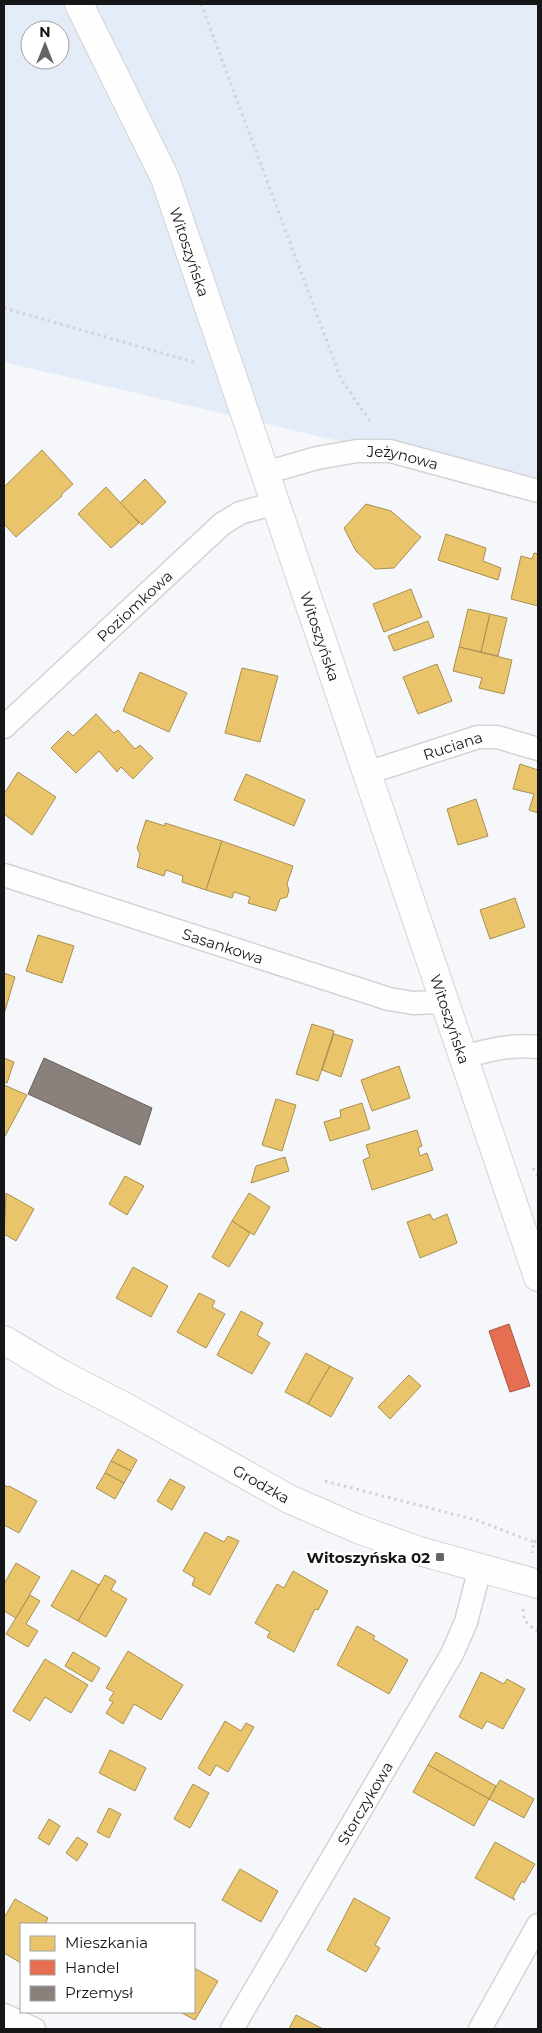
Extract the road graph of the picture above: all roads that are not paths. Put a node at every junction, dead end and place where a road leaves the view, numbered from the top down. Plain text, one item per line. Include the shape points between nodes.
1 (79, 4) edge
2 (265, 473) junction
3 (538, 491) edge
4 (275, 503) junction
5 (4, 727) edge
6 (538, 749) edge
7 (367, 773) junction
8 (4, 875) edge
9 (444, 1002) junction
10 (538, 1047) edge
11 (463, 1057) junction
12 (538, 1277) edge
13 (4, 1340) edge
14 (480, 1568) junction
15 (533, 1583) edge
16 (538, 1925) edge
17 (4, 2015) edge
18 (34, 2029) edge
19 (232, 2029) edge
20 (480, 2029) edge

1 - 2 street, Witoszyńska via 165,178
2 - 3 street, Jeżynowa via 317,458 357,451 390,451
2 - 4 street, Witoszyńska
4 - 5 street, Poziomkowa via 240,513 222,524
4 - 7 street, Witoszyńska
6 - 7 street, Ruciana via 497,737 478,737
7 - 9 street, Witoszyńska
8 - 9 street, Sasankowa via 388,999 413,1003
9 - 11 street, Witoszyńska
10 - 11 street via 518,1044
11 - 12 street, Witoszyńska
13 - 14 street, Grodzka via 289,1500 419,1551
14 - 15 street, Grodzka
14 - 19 street, Storczykowa via 466,1622 452,1654
16 - 20 street
17 - 18 street

